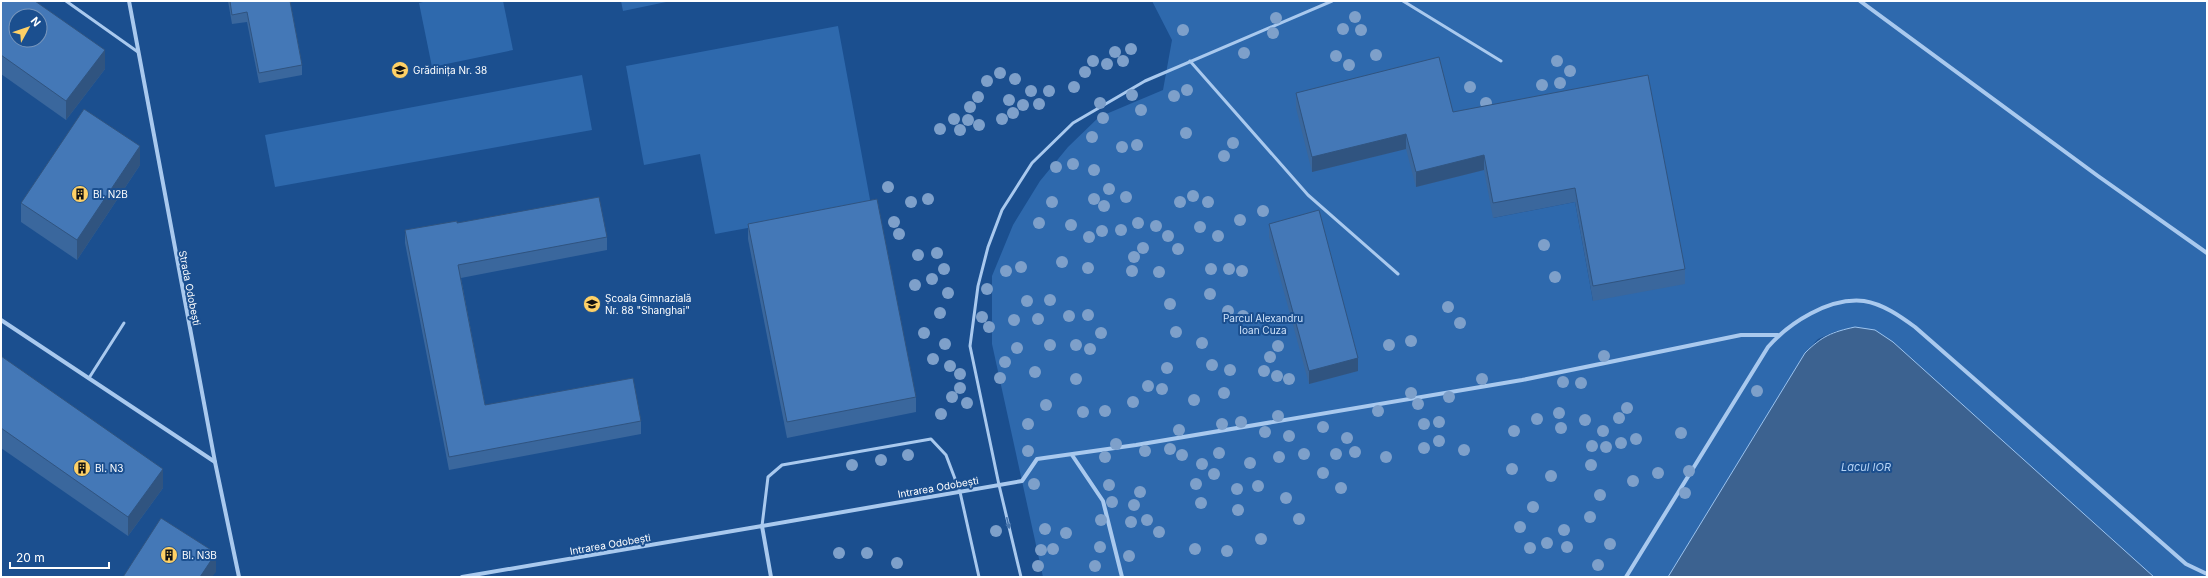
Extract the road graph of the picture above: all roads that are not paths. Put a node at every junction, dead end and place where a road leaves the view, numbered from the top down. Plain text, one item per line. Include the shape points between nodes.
1 (66, 1) edge
2 (129, 1) edge
3 (1332, 1) edge
4 (1403, 1) edge
5 (1860, 1) edge
6 (138, 52) junction
7 (1190, 61) junction
8 (1501, 61) dead end
9 (2207, 253) edge
10 (1398, 274) dead end
11 (1, 320) edge
12 (124, 323) dead end
13 (1778, 335) junction
14 (89, 378) junction
15 (1072, 455) junction
16 (215, 462) junction
17 (999, 485) junction
18 (960, 492) junction
19 (762, 526) junction
20 (2207, 574) edge
21 (239, 577) edge
22 (462, 577) edge
23 (771, 577) edge
24 (979, 577) edge
25 (1021, 577) edge
26 (1122, 577) edge
27 (1626, 577) edge

1 - 6 lane
2 - 6 street, Strada Odobești
3 - 7 lane
4 - 8 lane
5 - 9 street
6 - 16 street, Strada Odobești
7 - 10 lane via 1308,195
7 - 17 lane via 1145,81 1073,123 1032,163 1002,210 988,247 978,286 970,346
11 - 14 street
12 - 14 lane
13 - 15 street via 1741,335 1522,380
13 - 20 street via 1814,312 1844,303 1864,301 1893,311 1915,327 2186,564
13 - 27 street via 1760,359
14 - 16 street
15 - 17 street, Intrarea Odobești via 1037,459 1022,481
15 - 26 street via 1103,501
16 - 21 street, Strada Odobești
17 - 18 street, Intrarea Odobești
17 -> 25 lane
18 - 19 street, Intrarea Odobești
18 - 19 lane via 946,455 931,439 782,465 768,477
18 - 24 lane
19 - 22 street, Intrarea Odobești
19 - 23 street

